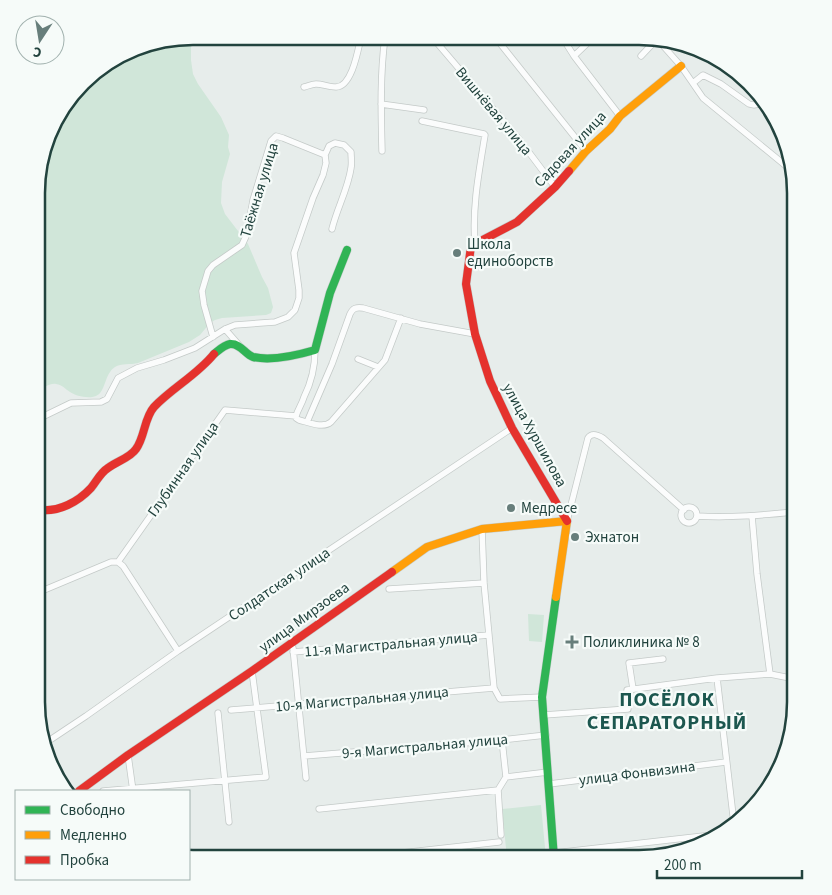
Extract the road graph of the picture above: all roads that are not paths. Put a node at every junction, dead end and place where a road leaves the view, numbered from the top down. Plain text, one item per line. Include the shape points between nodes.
1 (359, 45) edge
2 (384, 45) edge
3 (439, 45) edge
4 (501, 45) edge
5 (567, 45) edge
6 (586, 45) edge
7 (651, 46) edge
8 (665, 47) edge
9 (574, 56) junction
10 (641, 56) dead end
11 (682, 66) junction
12 (693, 83) junction
13 (304, 87) dead end
14 (381, 104) junction
15 (757, 105) edge
16 (424, 110) dead end
17 (620, 116) junction
18 (422, 121) dead end
19 (382, 151) dead end
20 (586, 151) junction
21 (325, 155) junction
22 (784, 164) edge
23 (555, 187) junction
24 (332, 229) dead end
25 (475, 244) junction
26 (347, 250) dead end
27 (401, 318) junction
28 (225, 329) junction
29 (475, 334) junction
30 (213, 337) junction
31 (239, 345) junction
32 (315, 350) junction
33 (358, 359) dead end
34 (378, 367) junction
35 (45, 416) edge
36 (296, 416) junction
37 (307, 422) junction
38 (512, 428) junction
39 (684, 510) junction
40 (45, 511) edge
41 (787, 513) edge
42 (697, 516) junction
43 (752, 516) junction
44 (568, 521) junction
45 (482, 529) junction
46 (118, 562) junction
47 (484, 583) junction
48 (45, 590) edge
49 (389, 590) dead end
50 (489, 636) junction
51 (292, 643) junction
52 (178, 651) junction
53 (293, 652) junction
54 (663, 659) dead end
55 (252, 672) junction
56 (770, 674) junction
57 (787, 677) edge
58 (717, 678) junction
59 (494, 688) junction
60 (633, 689) junction
61 (542, 697) junction
62 (298, 704) junction
63 (257, 708) junction
64 (231, 710) dead end
65 (218, 713) dead end
66 (544, 716) junction
67 (546, 735) junction
68 (50, 740) edge
69 (502, 740) junction
70 (128, 755) junction
71 (304, 756) junction
72 (726, 762) junction
73 (548, 772) junction
74 (506, 777) junction
75 (306, 778) dead end
76 (225, 780) junction
77 (549, 784) junction
78 (79, 790) edge
79 (132, 790) edge
80 (498, 790) junction
81 (319, 809) dead end
82 (733, 816) edge
83 (229, 822) dead end
84 (501, 835) dead end
85 (699, 837) edge
86 (499, 842) dead end
87 (458, 847) junction
88 (430, 850) edge
89 (458, 850) edge
90 (554, 850) edge
91 (600, 850) edge

1 - 13 street via 344,84
2 - 14 street
3 - 23 street, Вишнёвая улица via 519,139
4 - 20 street
5 - 9 street
6 - 9 street
7 - 10 street
8 - 11 street
9 - 17 street
11 - 12 street
11 - 17 street, Садовая улица
12 - 15 street via 703,75 749,104
12 - 22 street via 703,98
14 - 16 street
14 - 19 street
17 - 20 street, Садовая улица
18 - 25 street via 485,135 476,192
20 - 23 street, Садовая улица
21 - 24 street via 329,146 335,143 344,145 351,152 352,167
21 - 28 street via 323,175 294,253 298,304 288,317 275,322 235,325
21 - 30 street, Таёжная улица via 276,136 271,141 242,245 212,265 202,291
23 - 25 street, Садовая улица via 517,222
25 - 29 street, улица Хуршилова via 471,246 466,284
26 - 32 street via 330,293
27 - 29 street
27 - 34 street via 385,360
27 - 37 street via 357,307 352,310
28 - 30 street
28 - 31 street
29 - 38 street, улица Хуршилова via 490,381
30 - 35 street via 195,348 118,378 107,399 101,402 71,403
31 - 32 street via 254,357 299,355
31 - 40 street via 230,344 215,352 205,365 153,408 135,451 103,471 82,497
32 - 36 street via 310,382
33 - 34 street
34 - 37 street via 328,425
36 - 37 street via 298,420
36 - 46 street, Глубинная улица via 225,410
38 - 44 street, улица Хуршилова
38 - 52 street, Солдатская улица
39 - 42 street via 694,509
39 - 42 street via 682,516 685,521 691,522
39 - 44 street via 603,438 593,434 588,438
41 - 43 street
42 - 43 street
43 - 56 street
44 - 45 street, улица Мирзоева
44 - 61 street
45 - 47 street
45 - 51 street, улица Мирзоева via 428,547
46 - 48 street
46 - 52 street
47 - 49 street
47 - 50 street
50 - 53 street, 11-я Магистральная улица
50 - 59 street
51 - 53 street
51 - 55 street, улица Мирзоева
52 - 68 street, Солдатская улица
53 - 62 street
54 - 60 street via 630,663
55 - 63 street
55 - 70 street, улица Мирзоева
56 - 57 street
56 - 58 street
58 - 60 street
58 - 72 street
59 - 61 street via 500,699
59 - 62 street, 10-я Магистральная улица
60 - 66 street via 627,690 628,709
61 - 66 street
62 - 63 street, 10-я Магистральная улица
62 - 71 street
63 - 64 street, 10-я Магистральная улица
63 - 76 street via 266,777
65 - 76 street
66 - 67 street
67 - 69 street, 9-я Магистральная улица
67 - 73 street
69 - 71 street, 9-я Магистральная улица
69 - 74 street
70 - 78 street, улица Мирзоева
70 - 79 street
71 - 75 street
72 - 77 street, улица Фонвизина
72 - 82 street
73 - 74 street
73 - 77 street
74 - 80 street
76 - 79 street
76 - 83 street
77 - 90 street
80 - 81 street
80 - 84 street
85 - 91 street
86 - 87 street
87 - 88 street
87 - 89 street

